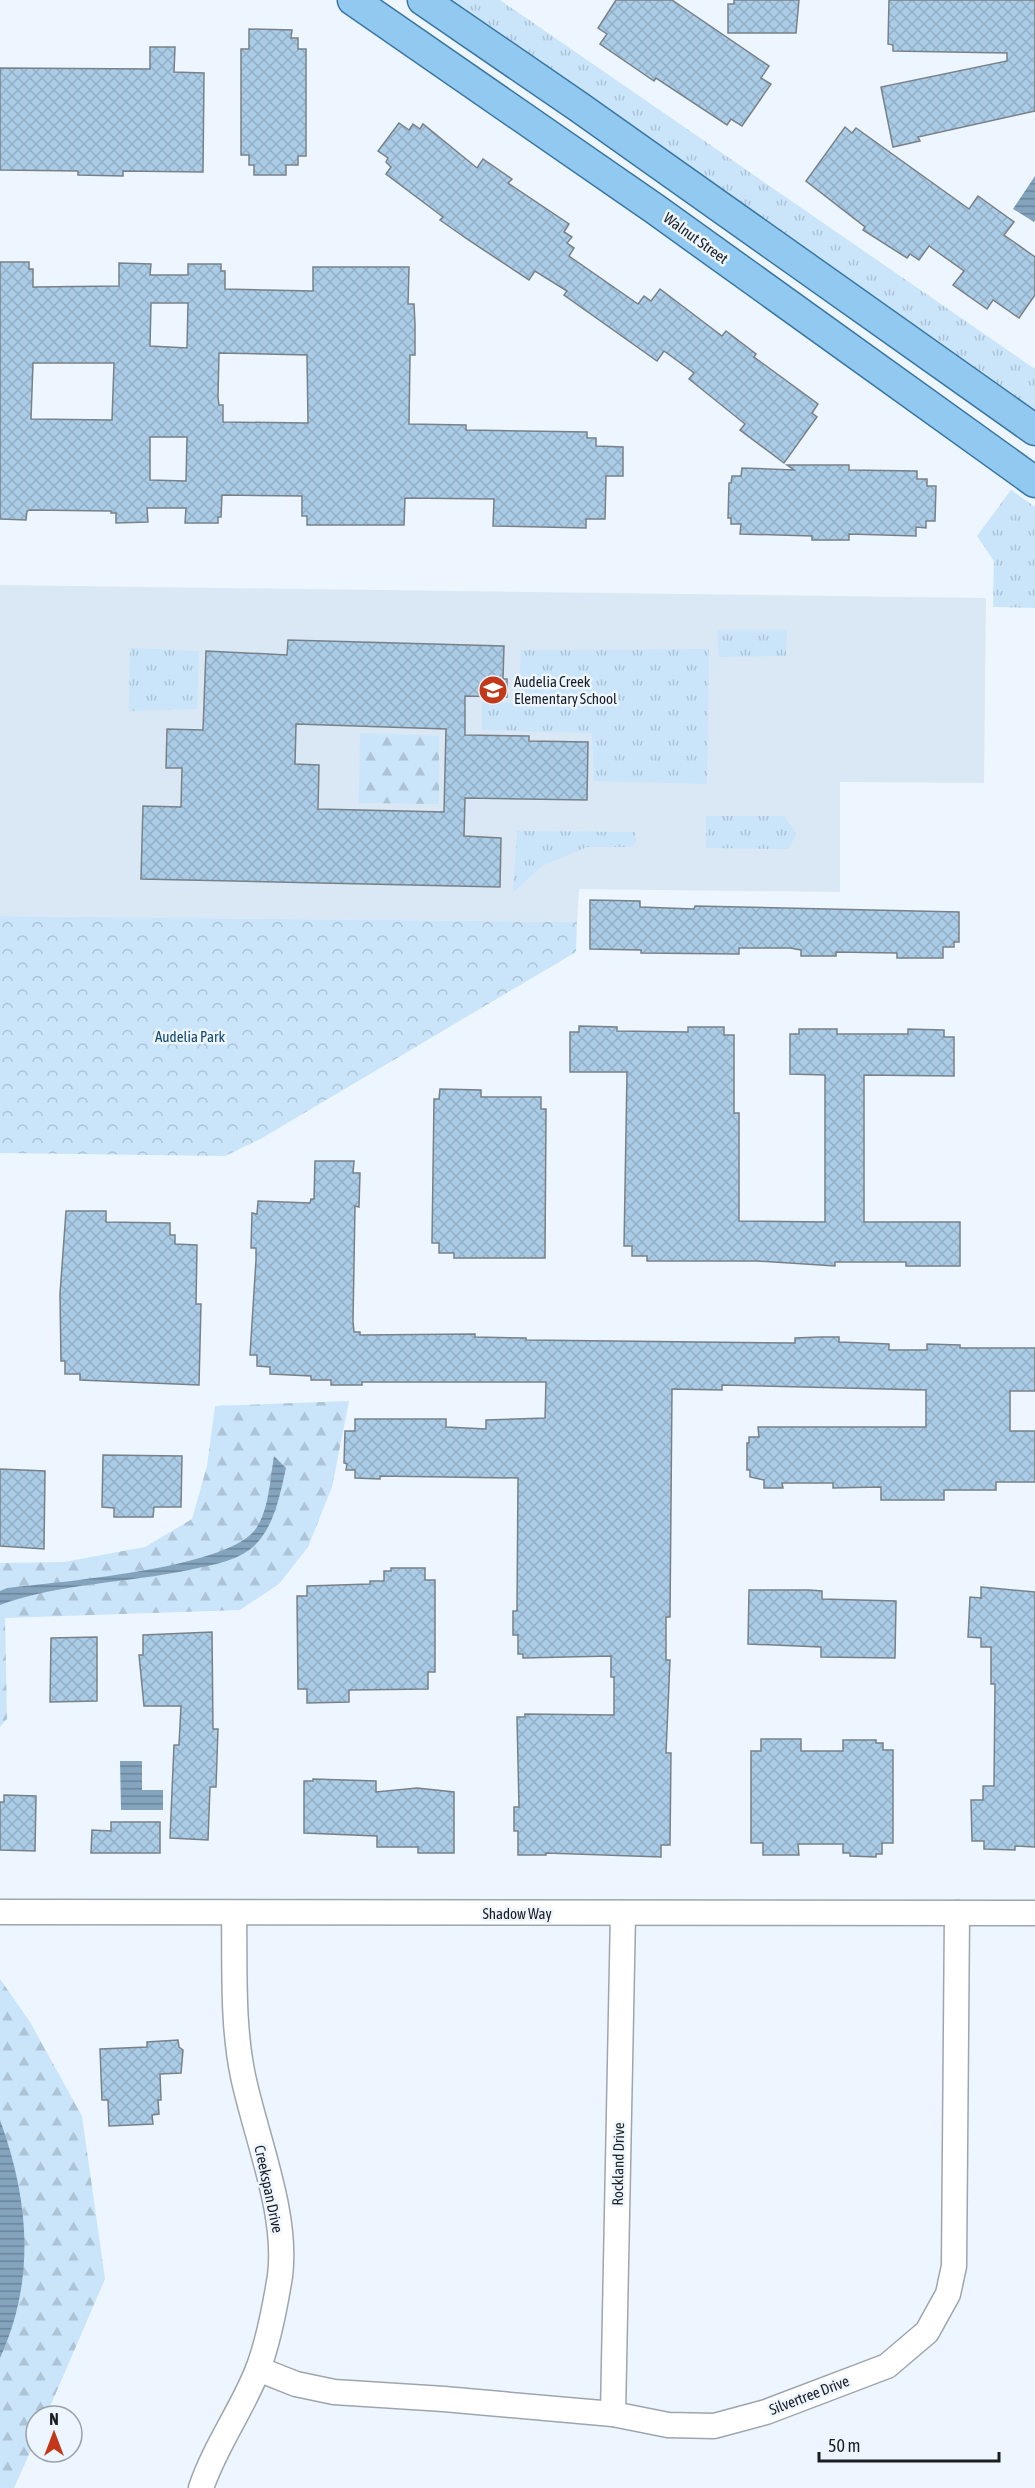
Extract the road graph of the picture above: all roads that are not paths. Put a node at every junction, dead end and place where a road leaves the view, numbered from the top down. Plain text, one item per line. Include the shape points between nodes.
1 (353, 0) edge
2 (423, 0) edge
3 (1032, 428) edge
4 (1005, 460) junction
5 (1035, 482) edge
6 (0, 1912) edge
7 (234, 1913) junction
8 (623, 1913) junction
9 (957, 1913) junction
10 (1035, 1913) edge
11 (258, 2369) junction
12 (613, 2414) junction
13 (201, 2488) edge

1 - 4 main road, Walnut Street via 655,208
2 - 3 main road
3 - 4 main road
4 - 5 main road, Walnut Street
6 - 7 street, Shadow Way
7 - 8 street, Shadow Way
7 - 11 street, Creekspan Drive via 235,2023 243,2074 280,2229 280,2274
8 - 9 street, Shadow Way
8 - 12 street, Rockland Drive
9 - 10 street, Shadow Way
9 - 12 street, Silvertree Drive via 954,2266 948,2294 927,2332 887,2366 766,2412 714,2426 668,2425
11 - 12 street, Silvertree Drive via 296,2384 334,2392
11 - 13 street, Creekspan Drive

